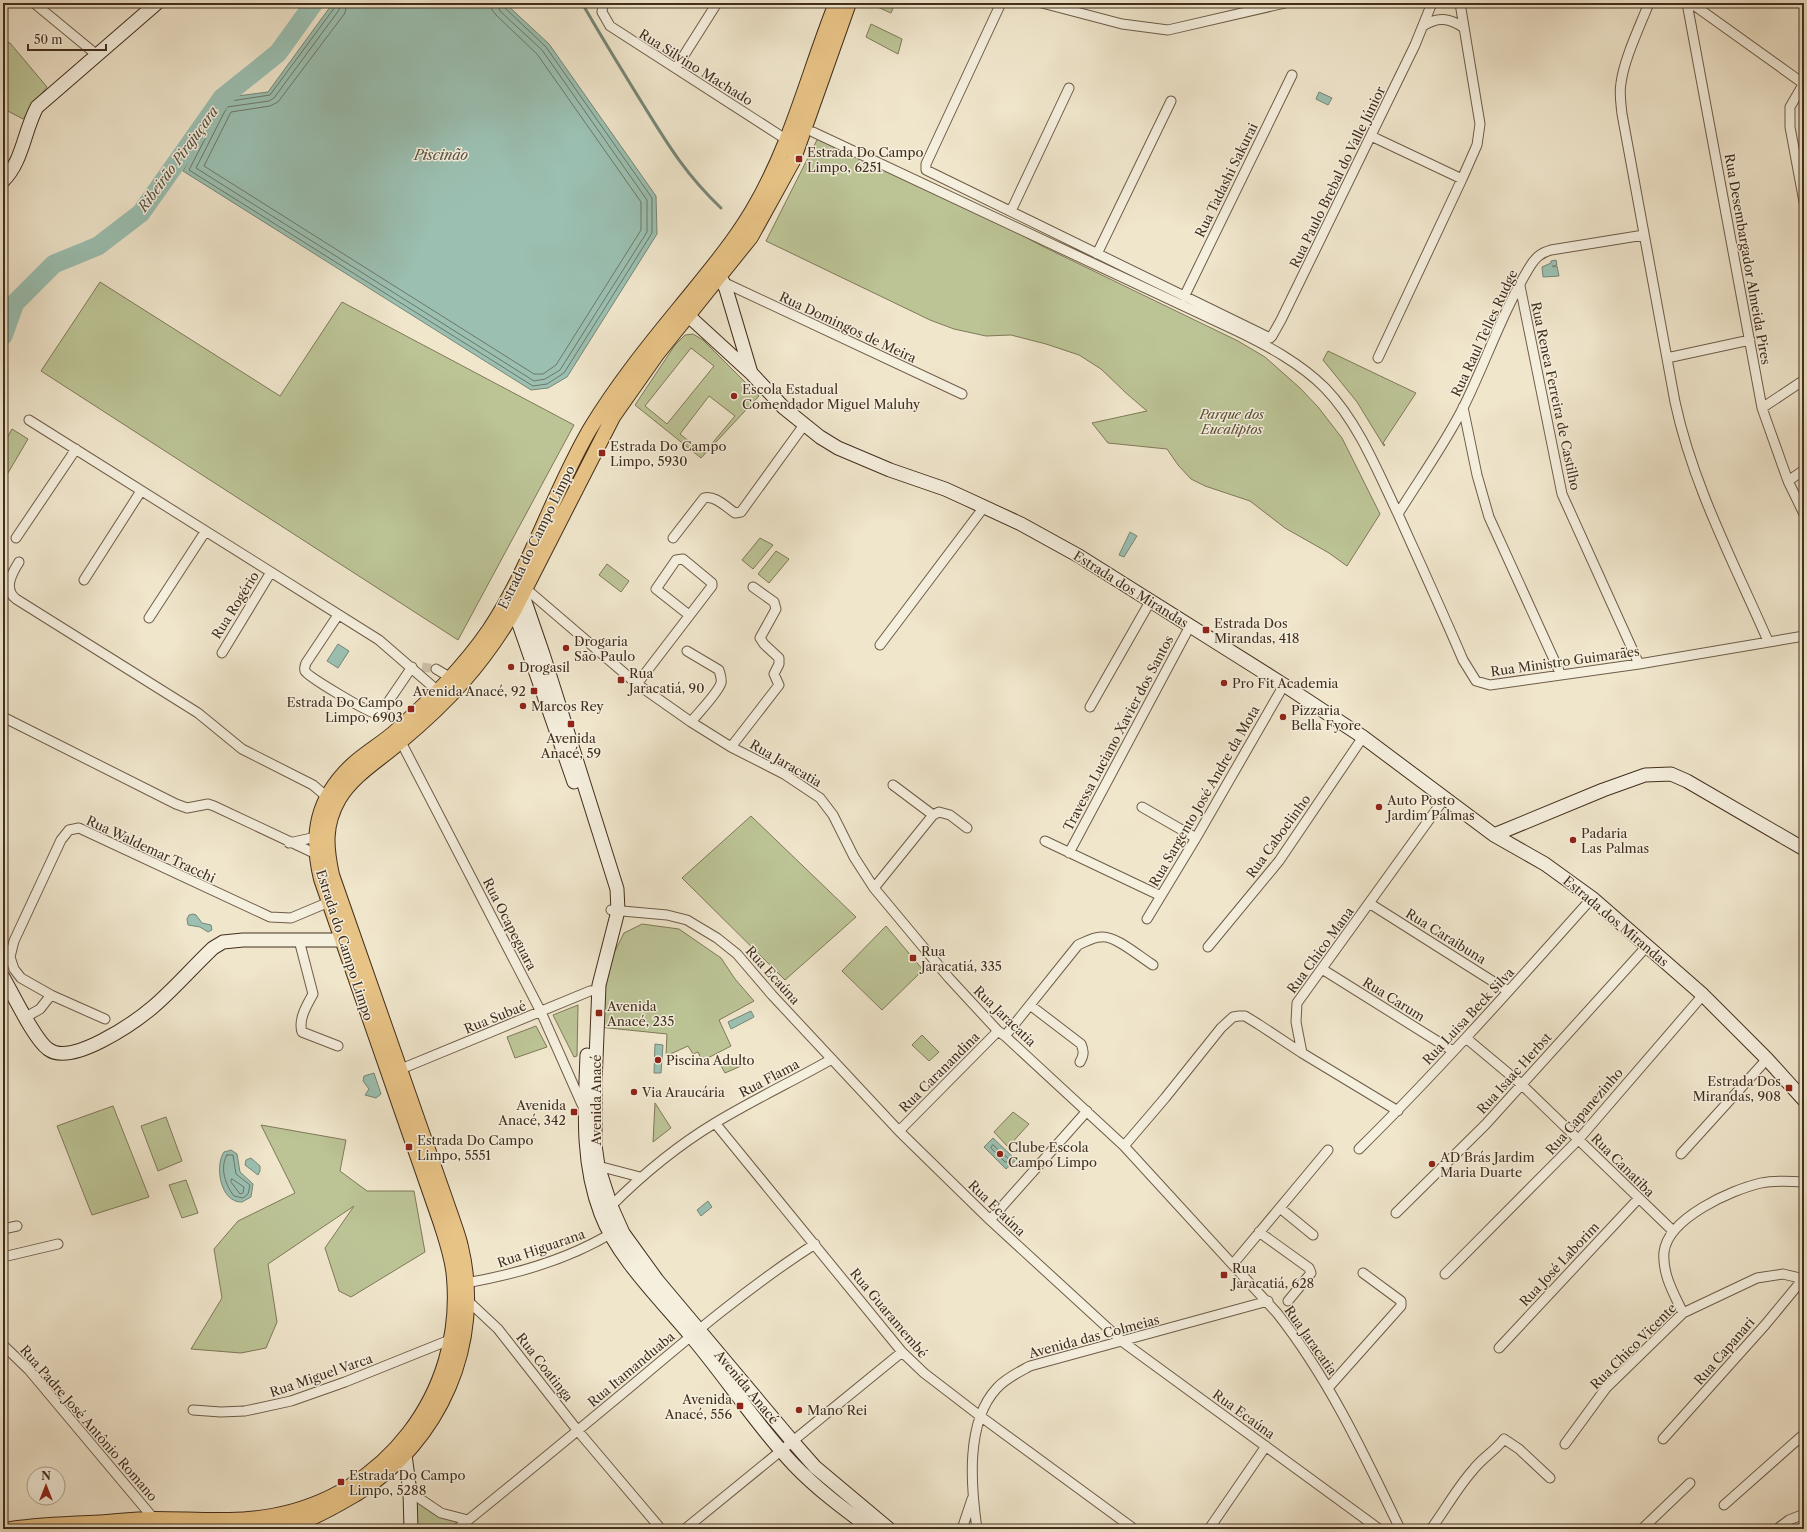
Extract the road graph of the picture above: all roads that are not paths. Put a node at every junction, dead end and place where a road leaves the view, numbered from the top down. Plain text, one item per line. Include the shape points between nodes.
1 (34, 3) edge
2 (157, 3) edge
3 (717, 3) edge
4 (836, 3) edge
5 (849, 3) edge
6 (1001, 3) edge
7 (1042, 3) edge
8 (1285, 3) edge
9 (1432, 3) edge
10 (1460, 3) edge
11 (1649, 3) edge
12 (1687, 3) edge
13 (1691, 3) edge
14 (603, 5) edge
15 (1423, 26) junction
16 (1464, 28) junction
17 (97, 55) junction
18 (676, 68) junction
19 (1292, 75) dead end
20 (1804, 84) edge
21 (1069, 88) dead end
22 (1170, 101) dead end
23 (813, 132) dead end
24 (1371, 136) junction
25 (788, 140) junction
26 (1462, 179) junction
27 (3, 181) edge
28 (1804, 202) edge
29 (1011, 211) junction
30 (1644, 235) junction
31 (1097, 254) junction
32 (717, 277) junction
33 (1520, 286) junction
34 (1184, 297) junction
35 (684, 312) junction
36 (1750, 340) junction
37 (1378, 358) dead end
38 (1667, 358) junction
39 (752, 374) junction
40 (1804, 380) edge
41 (962, 394) dead end
42 (1464, 407) junction
43 (1762, 408) junction
44 (29, 420) dead end
45 (804, 425) junction
46 (76, 449) junction
47 (1804, 470) edge
48 (1788, 481) junction
49 (141, 491) junction
50 (984, 507) junction
51 (1398, 514) junction
52 (1804, 514) edge
53 (205, 532) junction
54 (16, 538) dead end
55 (673, 538) dead end
56 (19, 562) dead end
57 (271, 572) junction
58 (84, 580) dead end
59 (753, 587) dead end
60 (519, 590) junction
61 (1151, 600) junction
62 (514, 611) junction
63 (338, 615) junction
64 (689, 615) junction
65 (149, 618) dead end
66 (1190, 626) junction
67 (1804, 636) edge
68 (1768, 641) junction
69 (880, 645) dead end
70 (687, 651) dead end
71 (222, 653) dead end
72 (1639, 664) junction
73 (412, 667) junction
74 (422, 667) tunnel mouth
75 (436, 669) tunnel mouth
76 (1561, 675) junction
77 (451, 678) junction
78 (638, 684) junction
79 (1284, 685) junction
80 (439, 692) junction
81 (1090, 707) dead end
82 (3, 717) edge
83 (691, 722) junction
84 (1363, 737) junction
85 (401, 742) junction
86 (731, 747) junction
87 (313, 784) junction
88 (334, 785) junction
89 (893, 785) dead end
90 (327, 797) junction
91 (1444, 799) junction
92 (1142, 807) dead end
93 (933, 815) junction
94 (967, 828) dead end
95 (1494, 834) junction
96 (316, 837) junction
97 (1196, 838) junction
98 (1045, 841) dead end
99 (289, 843) junction
100 (1804, 849) edge
101 (1069, 853) junction
102 (316, 854) junction
103 (606, 871) junction
104 (874, 888) junction
105 (1161, 896) junction
106 (1592, 898) junction
107 (328, 902) junction
108 (1370, 903) junction
109 (615, 911) junction
110 (1147, 919) dead end
111 (299, 940) junction
112 (348, 940) junction
113 (1647, 946) junction
114 (1208, 947) dead end
115 (1153, 964) dead end
116 (1322, 969) junction
117 (3, 977) edge
118 (594, 991) junction
119 (1508, 991) junction
120 (7, 992) edge
121 (51, 995) junction
122 (1703, 995) junction
123 (1030, 1005) junction
124 (541, 1012) junction
125 (26, 1017) junction
126 (105, 1019) dead end
127 (1001, 1033) junction
128 (1466, 1038) junction
129 (338, 1046) dead end
130 (1453, 1051) junction
131 (1302, 1053) junction
132 (832, 1059) junction
133 (1766, 1059) junction
134 (1080, 1062) dead end
135 (401, 1069) junction
136 (1521, 1084) junction
137 (1804, 1100) edge
138 (1087, 1111) junction
139 (1398, 1111) junction
140 (590, 1113) junction
141 (715, 1123) junction
142 (899, 1131) junction
143 (1579, 1139) junction
144 (1124, 1146) junction
145 (1359, 1149) dead end
146 (1328, 1150) dead end
147 (1681, 1154) dead end
148 (598, 1166) junction
149 (640, 1177) junction
150 (1804, 1182) edge
151 (1639, 1198) junction
152 (611, 1206) junction
153 (1280, 1208) junction
154 (1396, 1213) dead end
155 (990, 1220) junction
156 (17, 1226) dead end
157 (3, 1229) edge
158 (615, 1231) junction
159 (1673, 1231) junction
160 (1259, 1232) junction
161 (1313, 1235) dead end
162 (58, 1244) dead end
163 (815, 1244) junction
164 (3, 1257) edge
165 (1233, 1264) junction
166 (1363, 1273) dead end
167 (1445, 1274) dead end
168 (1804, 1279) edge
169 (466, 1283) junction
170 (466, 1299) junction
171 (1268, 1301) junction
172 (1288, 1301) dead end
173 (1683, 1312) junction
174 (695, 1333) junction
175 (452, 1339) junction
176 (1124, 1342) junction
177 (3, 1345) edge
178 (1499, 1348) dead end
179 (902, 1352) junction
180 (1328, 1388) junction
181 (193, 1410) dead end
182 (980, 1416) junction
183 (578, 1431) junction
184 (1804, 1434) edge
185 (1663, 1439) dead end
186 (793, 1442) junction
187 (1565, 1444) dead end
188 (1266, 1446) junction
189 (781, 1451) junction
190 (405, 1455) junction
191 (1550, 1478) dead end
192 (1690, 1483) dead end
193 (410, 1492) junction
194 (973, 1498) junction
195 (1724, 1505) dead end
196 (1804, 1514) edge
197 (154, 1519) junction
198 (468, 1520) junction
199 (12, 1529) edge
200 (268, 1529) edge
201 (411, 1529) edge
202 (457, 1529) edge
203 (661, 1529) edge
204 (685, 1529) edge
205 (871, 1529) edge
206 (889, 1529) edge
207 (962, 1529) edge
208 (977, 1529) edge
209 (1134, 1529) edge
210 (1209, 1529) edge
211 (1379, 1529) edge
212 (1400, 1529) edge
213 (1431, 1529) edge
214 (1642, 1529) edge
215 (1777, 1529) edge

1 - 17 street
2 - 17 street
3 - 18 street
4 - 25 main road, Estrada do Campo Limpo
5 - 32 main road, Estrada do Campo Limpo via 793,161 755,230
6 - 29 street via 925,168 928,172
7 - 8 street via 1122,24 1168,30
9 - 15 street, Rua Paulo Brebal do Valle Júnior
10 - 16 street
11 - 30 street via 1632,46 1621,82 1620,96
12 - 36 street, Rua Desembargador Almeida Pires
13 - 20 street
14 - 18 street, Rua Silvino Machado via 602,12 610,26
15 - 16 street via 1442,19 1457,22
15 - 24 street, Rua Paulo Brebal do Valle Júnior
16 - 26 street via 1480,124 1477,145
17 - 27 street via 37,107 30,119 18,161
18 - 25 street, Rua Silvino Machado
19 - 34 street, Rua Tadashi Sakurai
20 - 28 street via 1790,107 1790,127
21 - 29 street
22 - 31 street
23 - 51 street, Rua Ministro Guimarães via 1268,346 1326,389 1364,443
24 - 26 street
24 - 34 street, Rua Paulo Brebal do Valle Júnior via 1271,338
25 - 32 main road, Estrada do Campo Limpo via 752,211 729,246
26 - 37 street
29 - 31 street
30 - 33 street, Rua Raul Telles Rudge via 1543,252 1532,263
30 - 38 street
31 - 34 street
32 - 35 main road, Estrada do Campo Limpo
32 - 39 street, Estrada dos Mirandas
32 - 41 street, Rua Domingos de Meira
33 - 42 street, Rua Raul Telles Rudge
33 - 72 street, Rua Renea Ferreira de Castilho via 1562,494
35 - 39 street, Estrada dos Mirandas
35 - 60 main road, Estrada do Campo Limpo via 605,405 589,431 571,464
36 - 38 street
36 - 43 street, Rua Desembargador Almeida Pires
38 - 68 street via 1680,428 1693,469
39 - 45 street, Estrada dos Mirandas
40 - 43 street
42 - 51 street, Rua Raul Telles Rudge via 1448,437
42 - 76 street via 1477,475 1489,517
43 - 48 street, Rua Desembargador Almeida Pires
44 - 46 street
45 - 50 street, Estrada dos Mirandas via 838,448 945,489
45 - 55 street via 741,512 735,513 714,498 704,498
46 - 49 street
46 - 54 street
47 - 48 street
48 - 52 street, Rua Desembargador Almeida Pires
49 - 53 street
49 - 58 street
50 - 61 street, Estrada dos Mirandas via 1052,540
50 - 69 street
51 - 76 street, Rua Ministro Guimarães via 1463,660 1476,681 1490,685
53 - 57 street
53 - 65 street
56 - 87 street via 10,578 9,586 11,594 16,599 198,713 242,749
57 - 63 street
57 - 71 street, Rua Rogério
59 - 86 street via 774,602 776,609 760,638 779,658 774,674 779,684
60 - 62 main road, Estrada do Campo Limpo
60 - 77 main road, Estrada do Campo Limpo
60 - 78 street, Rua Jaracatia
60 - 103 street, Avenida Anacé
61 - 66 street, Estrada dos Mirandas
61 - 81 street
62 - 85 main road, Estrada do Campo Limpo via 497,640 473,672
62 - 103 street, Avenida Anacé
63 - 73 street via 379,640
63 - 73 street via 306,662 304,670 368,710 380,713
64 - 64 street via 712,584 683,559 679,559 656,589
64 - 78 street
66 - 79 street, Estrada dos Mirandas
66 - 101 street, Travessa Luciano Xavier dos Santos
67 - 68 street, Rua Ministro Guimarães
68 - 72 street, Rua Ministro Guimarães
70 - 83 street via 719,670 721,677 721,683
72 - 76 street, Rua Ministro Guimarães
73 - 74 street
73 - 80 street
75 - 77 street
77 - 80 main road, Estrada do Campo Limpo
78 - 83 street, Rua Jaracatia
79 - 84 street, Estrada dos Mirandas
79 - 97 street, Rua Sargento José Andre da Mota
80 - 88 main road, Estrada do Campo Limpo via 394,733 352,765
82 - 99 street via 176,804 188,808 208,804 214,806
83 - 86 street, Rua Jaracatia
84 - 91 street, Estrada dos Mirandas
84 - 114 street, Rua Caboclinho via 1279,861
85 - 112 main road, Estrada do Campo Limpo via 346,788 326,834 327,851
85 - 124 street, Rua Ocapeguara
86 - 104 street, Rua Jaracatia via 784,774 820,798 833,815 854,857
87 - 88 street
87 - 90 street
88 - 90 main road, Estrada do Campo Limpo
89 - 93 street
90 - 96 main road, Estrada do Campo Limpo
91 - 95 street, Estrada dos Mirandas
91 - 108 street, Rua Chico Mana
92 - 97 street
93 - 94 street via 944,812
93 - 104 street
95 - 100 street via 1629,780 1657,773 1671,774 1687,781
95 - 106 street, Estrada dos Mirandas via 1545,864
96 - 99 street
96 - 102 main road, Estrada do Campo Limpo
97 - 105 street, Rua Sargento José Andre da Mota
98 - 101 street
99 - 102 street
101 - 105 street
102 - 107 main road, Estrada do Campo Limpo
103 - 109 street, Avenida Anacé via 617,889
104 - 127 street, Rua Jaracatia via 949,978
105 - 110 street, Rua Sargento José Andre da Mota
106 - 113 street, Estrada dos Mirandas
106 - 119 street, Rua Luisa Beck Silva
107 - 112 main road, Estrada do Campo Limpo
107 - 121 street, Rua Waldemar Tracchi via 291,918 270,917 79,828 73,828 61,840 10,951 12,963 20,978
108 - 116 street, Rua Chico Mana
108 - 119 street, Rua Caraibuna
109 - 118 street, Avenida Anacé
109 - 132 street, Rua Ecaúna via 667,914 687,920 717,938 737,954
111 - 112 street
111 - 125 street via 223,942 213,948 152,1007 105,1039 77,1051 61,1053 47,1049
111 - 129 street via 312,994 304,1010 300,1027 302,1032
112 - 135 main road, Estrada do Campo Limpo
112 - 175 main road, Estrada do Campo Limpo via 450,1252 455,1302
113 - 122 street, Estrada dos Mirandas
113 - 136 street, Rua Isaac Herbst
115 - 123 street, Rua Caranandina via 1111,938 1101,937 1086,941 1078,945
116 - 130 street, Rua Carum
116 - 131 street, Rua Chico Mana via 1297,1003 1296,1022
117 - 120 street
118 - 124 street, Rua Subaé
118 - 140 street, Avenida Anacé
119 - 128 street, Rua Luisa Beck Silva
120 - 125 street
121 - 125 street via 40,1009
121 - 126 street, Rua Waldemar Tracchi
122 - 133 street, Estrada dos Mirandas
122 - 143 street, Rua Capanezinho
123 - 127 street, Rua Caranandina
123 - 134 street via 1081,1044 1083,1056
124 - 135 street, Rua Subaé
124 - 140 street, Rua Ocapeguara
127 - 138 street, Rua Jaracatia
127 - 142 street, Rua Caranandina
128 - 130 street, Rua Luisa Beck Silva
128 - 136 street, Rua Canatiba
130 - 139 street, Rua Luisa Beck Silva
131 - 139 street
131 - 144 street via 1245,1016 1233,1017 1221,1028
132 - 141 street, Rua Flama
132 - 142 street, Rua Ecaúna
133 - 137 street, Estrada dos Mirandas
133 - 147 street
135 - 169 main road, Estrada do Campo Limpo via 461,1248
136 - 143 street, Rua Canatiba
136 - 154 street, Rua Isaac Herbst via 1460,1151
138 - 144 street, Rua Jaracatia
138 - 155 street
139 - 145 street, Rua Luisa Beck Silva
140 - 148 street, Avenida Anacé
140 - 158 street, Avenida Anacé via 588,1164 600,1213
141 - 149 street, Rua Flama
141 - 163 street, Rua Guaramembé
142 - 155 street, Rua Ecaúna
143 - 151 street, Rua Canatiba
143 - 167 street, Rua Capanezinho
144 - 165 street, Rua Jaracatia
146 - 153 street
148 - 149 street
148 - 152 street, Avenida Anacé
149 - 152 street, Rua Flama
150 - 159 street via 1763,1183 1740,1190 1714,1202
151 - 159 street, Rua Canatiba
151 - 178 street, Rua José Laborim
152 - 158 street, Avenida Anacé
153 - 160 street
153 - 161 street
155 - 176 street, Rua Ecaúna
156 - 157 street
158 - 169 street, Rua Higuarana via 592,1245 565,1256 511,1274
158 - 174 street, Avenida Anacé via 657,1280
159 - 173 street via 1664,1251 1664,1262 1667,1277
160 - 165 street
160 - 172 street via 1309,1268 1311,1274
162 - 164 street
163 - 174 street, Rua Itamanduaba
163 - 179 street, Rua Guaramembé
165 - 171 street, Rua Jaracatia
166 - 180 street via 1401,1301 1401,1306
168 - 173 street, Rua Chico Vicente via 1783,1274 1757,1278
168 - 185 street, Rua Capanari
169 - 170 main road, Estrada do Campo Limpo
170 - 183 street, Rua Coatinga via 498,1329
170 - 190 main road, Estrada do Campo Limpo via 462,1346 448,1391 427,1429
171 - 176 street, Avenida das Colmeias
171 - 180 street, Rua Jaracatia via 1290,1329
173 - 187 street, Rua Chico Vicente via 1606,1388
174 - 183 street, Rua Itamanduaba
174 - 186 street, Avenida Anacé
174 - 189 street, Avenida Anacé
175 - 181 street, Rua Miguel Varca via 291,1401 245,1411
175 - 197 main road, Estrada do Campo Limpo via 434,1395 418,1422 382,1461 350,1486 321,1502 272,1516 209,1521
176 - 182 street, Avenida das Colmeias via 1030,1366 997,1388
176 - 188 street, Rua Ecaúna
177 - 197 street, Rua Padre José Antônio Romano via 29,1370
179 - 182 street, Rua Guaramembé via 924,1373
179 - 186 street
180 - 212 street, Rua Jaracatia
182 - 194 street, Avenida das Colmeias via 974,1452
182 - 209 street, Rua Guaramembé
183 - 198 street, Rua Itamanduaba
183 - 203 street, Rua Coatinga
184 - 195 street
186 - 189 street
186 - 206 street, Avenida Anacé via 815,1467
188 - 210 street
188 - 211 street, Rua Ecaúna
189 - 204 street
189 - 205 street, Avenida Anacé via 815,1485
190 - 193 street
190 - 200 main road, Estrada do Campo Limpo via 371,1484 338,1505 304,1520
191 - 213 street via 1504,1439 1466,1478
192 - 214 street
193 - 198 street via 441,1513
193 - 201 street
194 - 207 street, Avenida das Colmeias
194 - 208 street, Avenida das Colmeias
196 - 215 street via 1789,1520
197 - 199 main road, Estrada do Campo Limpo
198 - 202 street, Rua Itamanduaba

